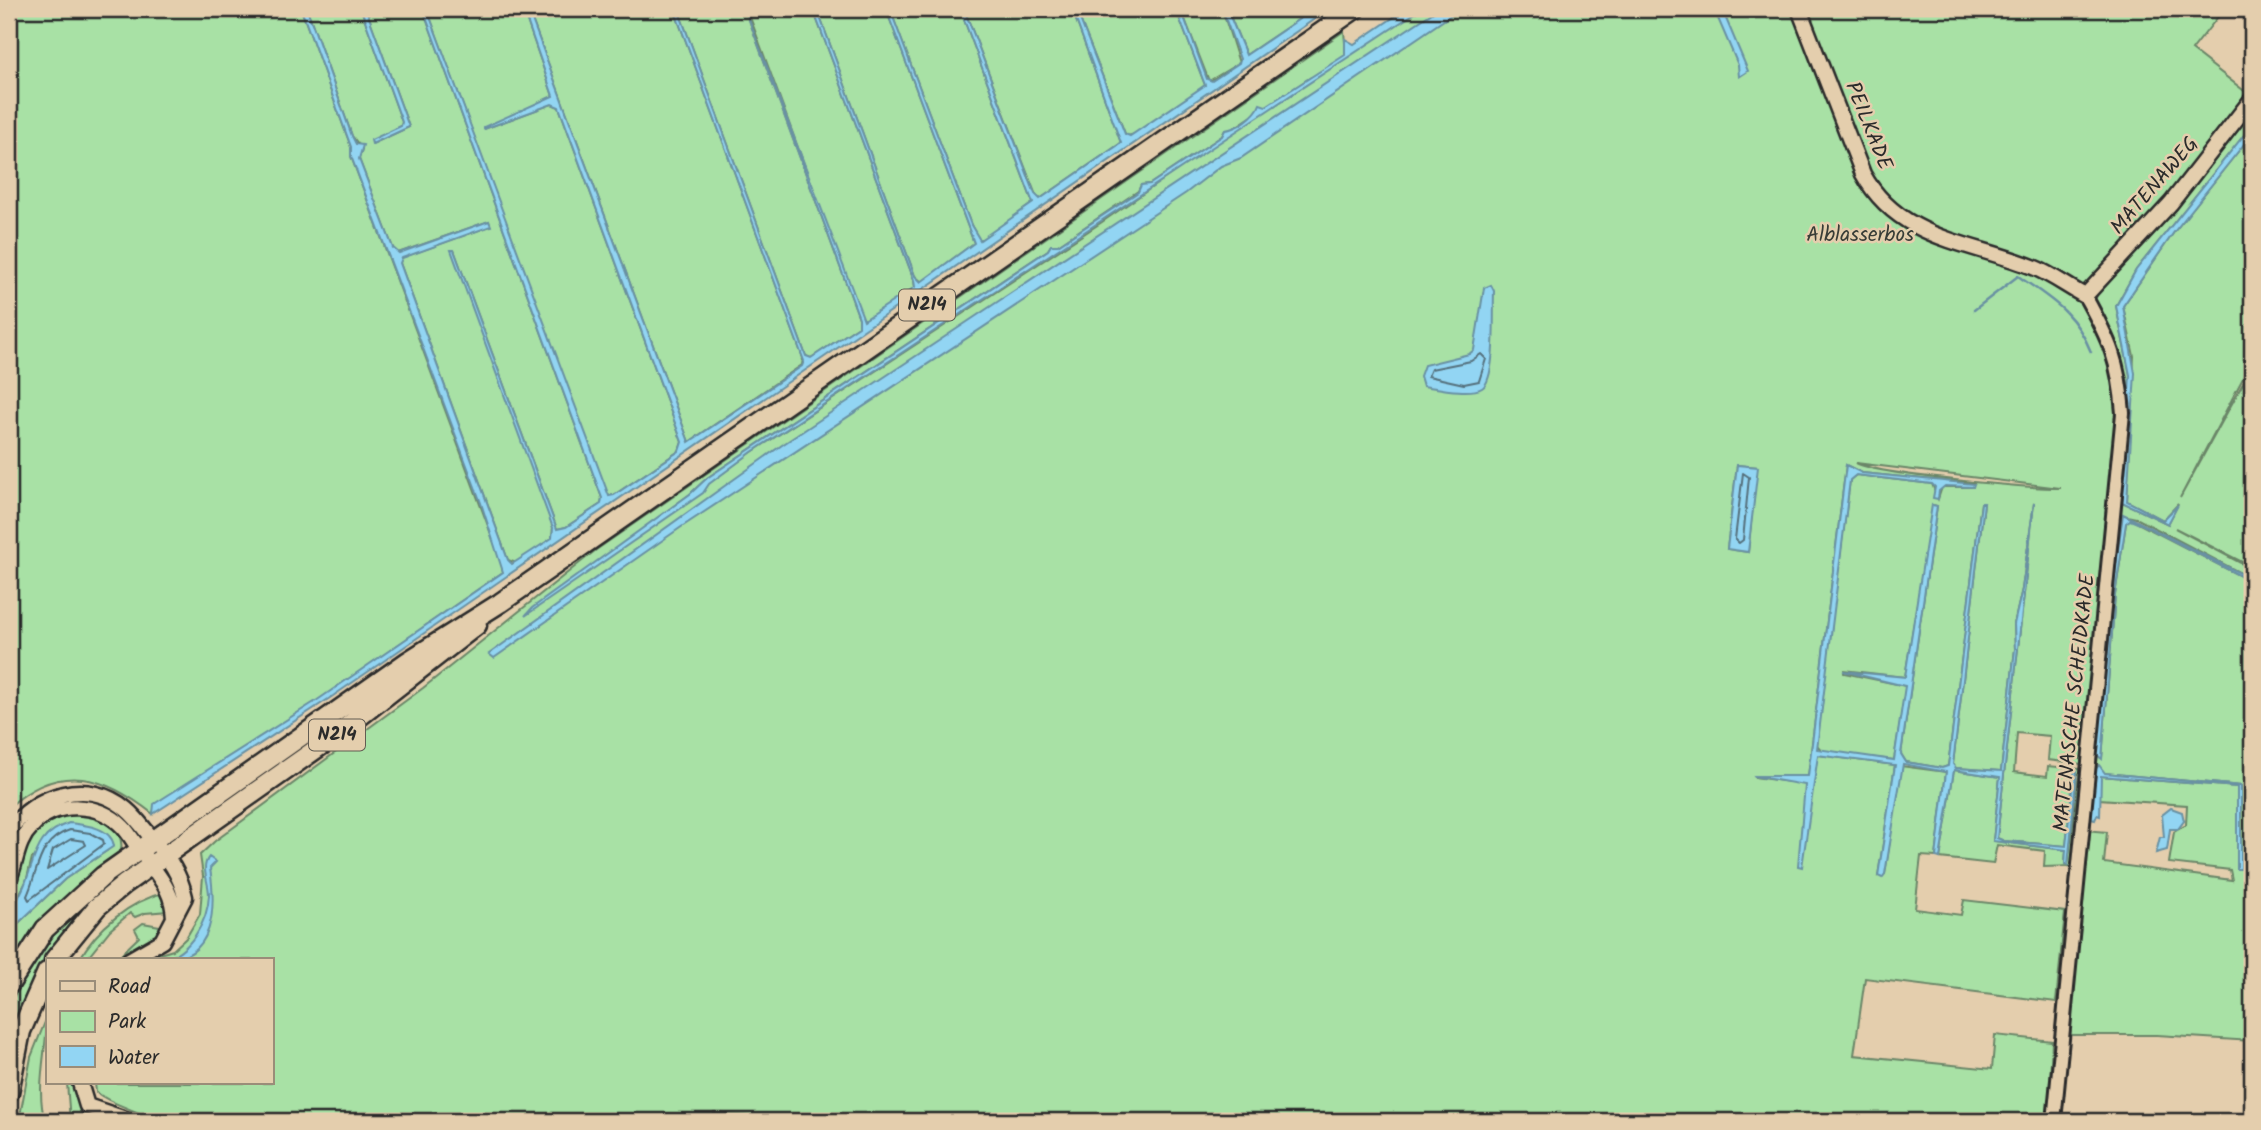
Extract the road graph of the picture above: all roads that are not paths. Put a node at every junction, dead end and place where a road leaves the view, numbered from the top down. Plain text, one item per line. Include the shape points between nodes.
1 (1355, 9) edge
2 (1799, 9) edge
3 (2252, 99) edge
4 (2085, 296) junction
5 (500, 603) junction
6 (9, 831) edge
7 (147, 852) junction
8 (165, 854) junction
9 (9, 879) edge
10 (175, 920) junction
11 (56, 958) edge
12 (132, 958) edge
13 (46, 974) edge
14 (9, 985) edge
15 (80, 1084) edge
16 (9, 1092) edge
17 (131, 1121) edge
18 (2054, 1121) edge

1 - 5 main road, N214
2 - 4 street, PEILKADE via 1863,174 1876,196 1908,224 1934,237 2036,268
3 - 4 street, MATENAWEG via 2171,203
4 - 18 street, MATENASCHE SCHEIDKADE via 2110,341 2121,382 2123,413
5 - 7 main road, N214 via 408,661
5 - 8 main road, N214 via 386,698
6 - 7 street via 36,804 74,792 93,794 125,807
7 - 8 main road, N214
7 - 9 street via 108,815 79,807 61,809 40,820 22,838
7 - 10 street via 173,900
7 - 11 main road, N214
7 - 14 main road, N214 via 66,906 31,947
8 - 10 street via 181,879 185,897
10 - 12 street via 162,941
13 - 16 main road via 21,1031
15 - 17 street via 87,1107

